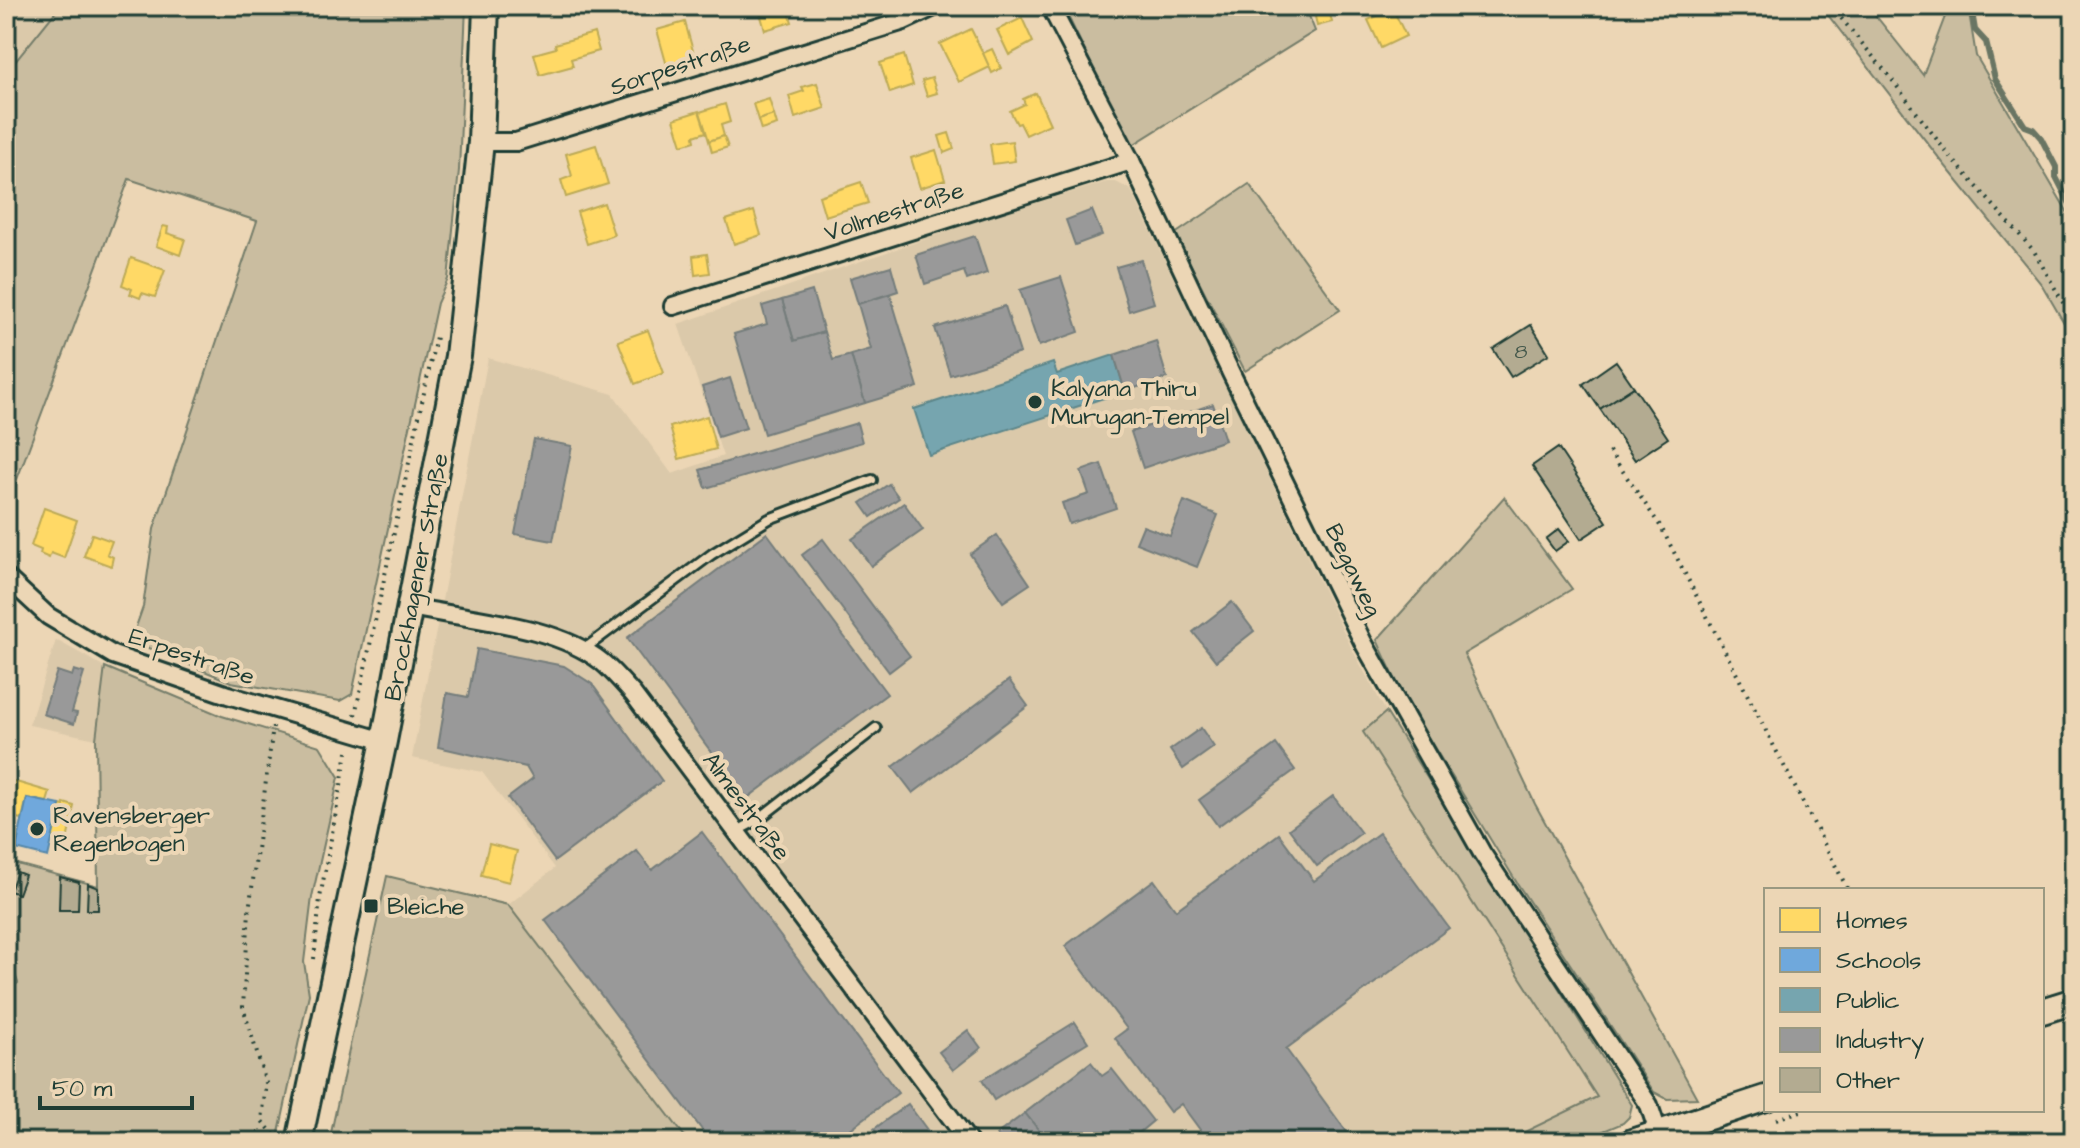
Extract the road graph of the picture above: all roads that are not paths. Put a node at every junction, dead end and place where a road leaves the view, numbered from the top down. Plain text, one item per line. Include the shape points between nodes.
1 (486, 6) edge
2 (936, 6) edge
3 (1050, 6) edge
4 (481, 142) junction
5 (1131, 161) junction
6 (673, 306) dead end
7 (872, 480) dead end
8 (6, 577) edge
9 (411, 607) junction
10 (583, 650) junction
11 (876, 728) dead end
12 (384, 741) junction
13 (736, 831) junction
14 (2074, 1001) edge
15 (2044, 1010) edge
16 (1764, 1099) edge
17 (1658, 1132) junction
18 (299, 1142) edge
19 (969, 1142) edge
20 (1632, 1142) edge

1 - 4 main road, Brockhagener Straße
2 - 4 street, Sorpestraße via 904,21 516,142
3 - 5 street, Begaweg
4 - 9 main road, Brockhagener Straße via 458,356
5 - 6 street, Vollmestraße
5 - 17 street, Begaweg via 1363,642 1482,853 1649,1105
7 - 10 lane via 769,519 712,554
8 - 12 street, Erpestraße via 48,616 113,655
9 - 10 street, Almestraße via 523,629
9 - 12 main road, Brockhagener Straße
10 - 13 street, Almestraße via 633,694
11 - 13 lane
12 - 18 main road, Brockhagener Straße
13 - 19 street, Almestraße
14 - 15 main road
16 - 17 main road
17 - 20 main road

